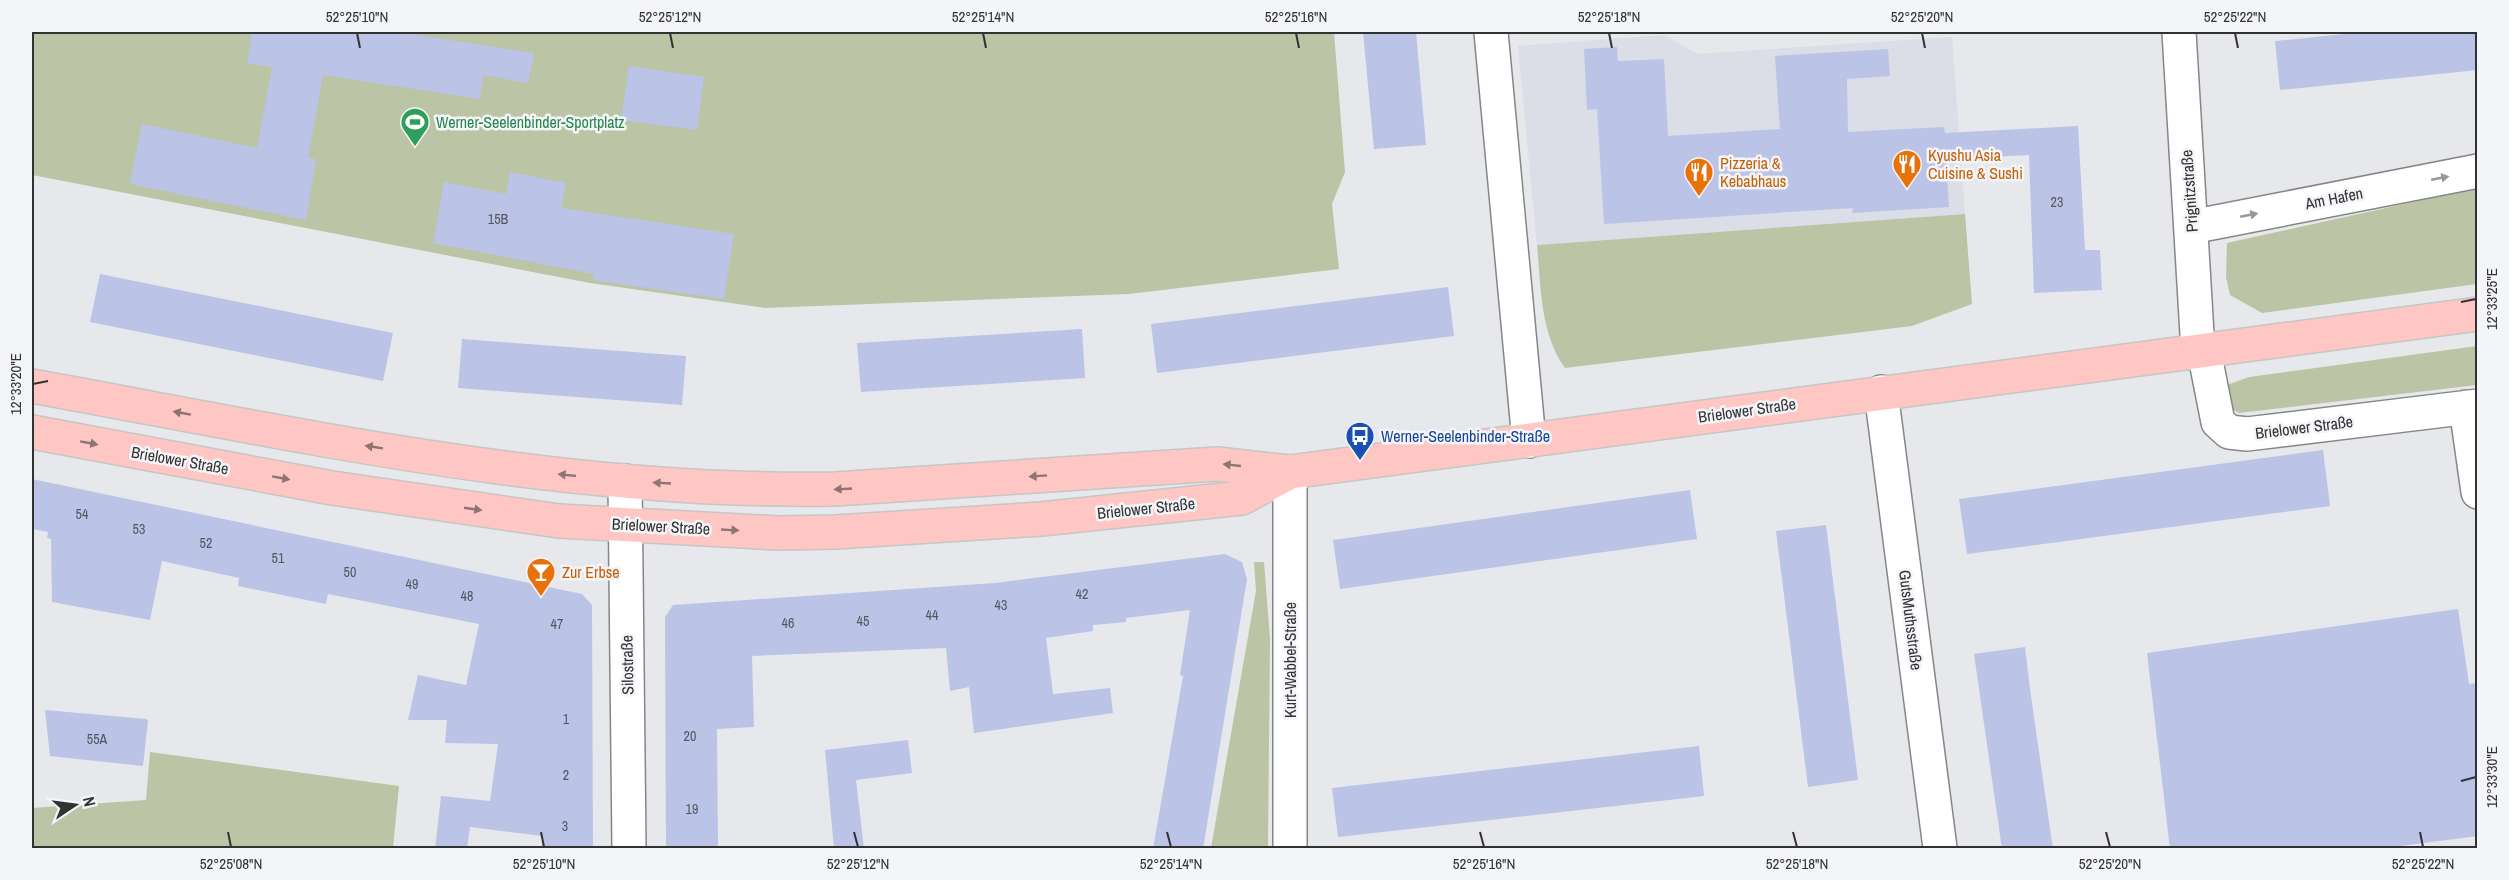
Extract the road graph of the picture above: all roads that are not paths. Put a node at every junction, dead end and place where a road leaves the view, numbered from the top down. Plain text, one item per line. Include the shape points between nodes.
1 (1491, 32) edge
2 (2179, 32) edge
3 (2478, 171) edge
4 (2191, 227) junction
5 (2478, 314) edge
6 (2201, 351) junction
7 (32, 386) edge
8 (1881, 392) junction
9 (2472, 406) edge
10 (32, 432) edge
11 (1529, 441) junction
12 (1290, 472) junction
13 (625, 481) junction
14 (2478, 492) edge
15 (625, 524) junction
16 (629, 849) edge
17 (1290, 849) edge
18 (1940, 849) edge

1 - 11 street
2 - 4 street, Prignitzstraße
4 -> 3 street, Am Hafen
4 - 6 street, Prignitzstraße
5 - 6 main road, Brielower Straße
6 - 8 main road, Brielower Straße
6 - 9 street, Brielower Straße via 2218,422 2229,432 2247,434
13 -> 7 main road, Brielower Straße via 466,462
8 - 11 main road, Brielower Straße
8 - 18 street, GutsMuthsstraße
9 - 14 street, Brielower Straße
10 -> 15 main road, Brielower Straße via 332,488 559,521
11 - 12 main road, Brielower Straße
12 -> 13 main road, Brielower Straße via 1217,464 783,490
15 -> 12 main road, Brielower Straße via 789,533 1041,519 1242,498
12 - 17 street, Kurt-Wabbel-Straße
13 - 15 street, Silostraße
15 - 16 street, Silostraße

